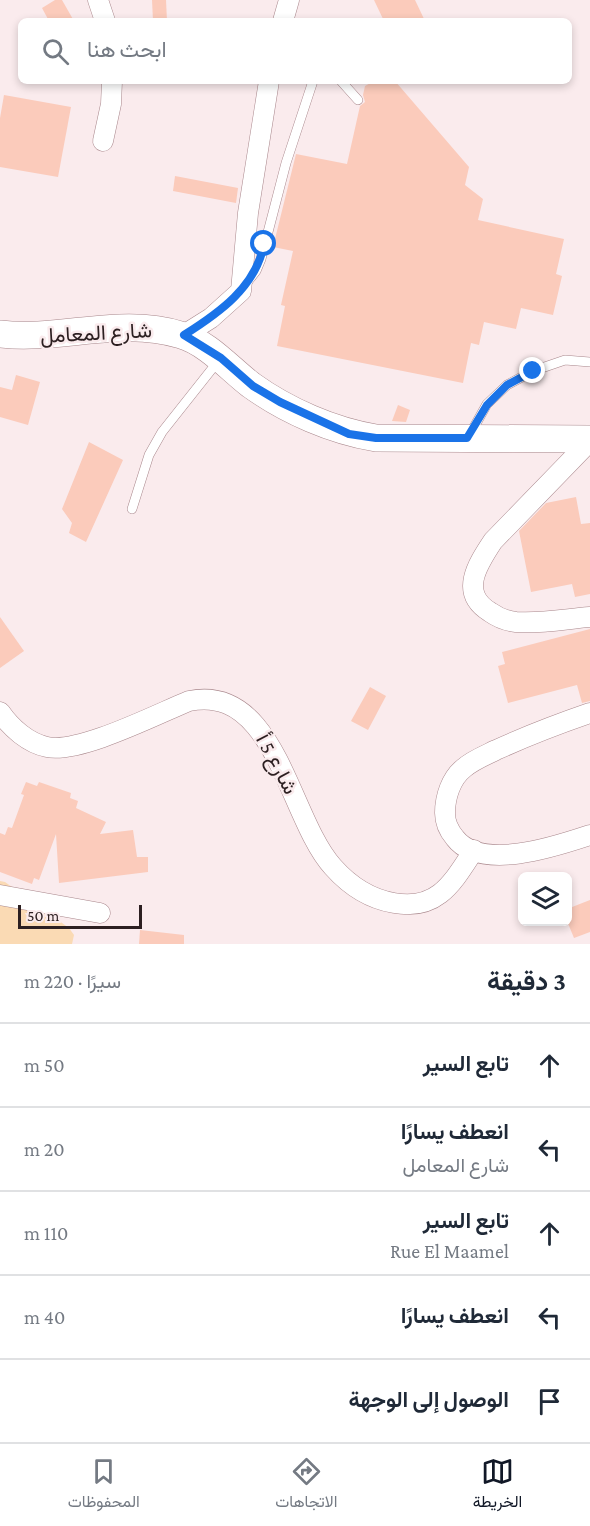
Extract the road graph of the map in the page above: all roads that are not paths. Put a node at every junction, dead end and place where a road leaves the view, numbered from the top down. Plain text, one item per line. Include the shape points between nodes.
1 (98, 0) edge
2 (289, 0) edge
3 (104, 18) edge
4 (284, 18) edge
5 (112, 84) edge
6 (269, 84) edge
7 (312, 84) edge
8 (344, 84) edge
9 (358, 100) dead end
10 (103, 141) dead end
11 (241, 291) junction
12 (0, 334) edge
13 (184, 335) junction
14 (221, 358) junction
15 (590, 362) edge
16 (467, 438) junction
17 (590, 440) edge
18 (132, 509) dead end
19 (590, 617) edge
20 (0, 712) edge
21 (590, 713) edge
22 (590, 835) edge
23 (474, 850) junction
24 (0, 895) edge
25 (100, 913) dead end

1 - 3 street
2 - 4 street
5 - 10 street
6 - 11 street via 248,213
7 - 11 lane via 261,259
8 - 9 lane
11 - 13 street via 211,318
12 - 13 street, شارع المعامل via 26,336 135,327
13 - 14 street, شارع المعامل
14 - 16 street, شارع المعامل via 253,386 349,434 376,438
14 - 18 lane via 162,432 149,455
15 - 16 lane via 565,360 507,385 487,405
16 - 17 street, شارع المعامل
17 - 19 street via 493,541 482,557 472,585 481,607 516,621
20 - 23 street, شارع 5 أ via 16,731 48,748 96,740 189,701 204,698 236,708 257,727 332,866 358,889 390,902 424,903 441,894
21 - 23 street via 510,743 463,768 449,791 445,816 449,831 459,843
22 - 23 street via 517,854
24 - 25 street

